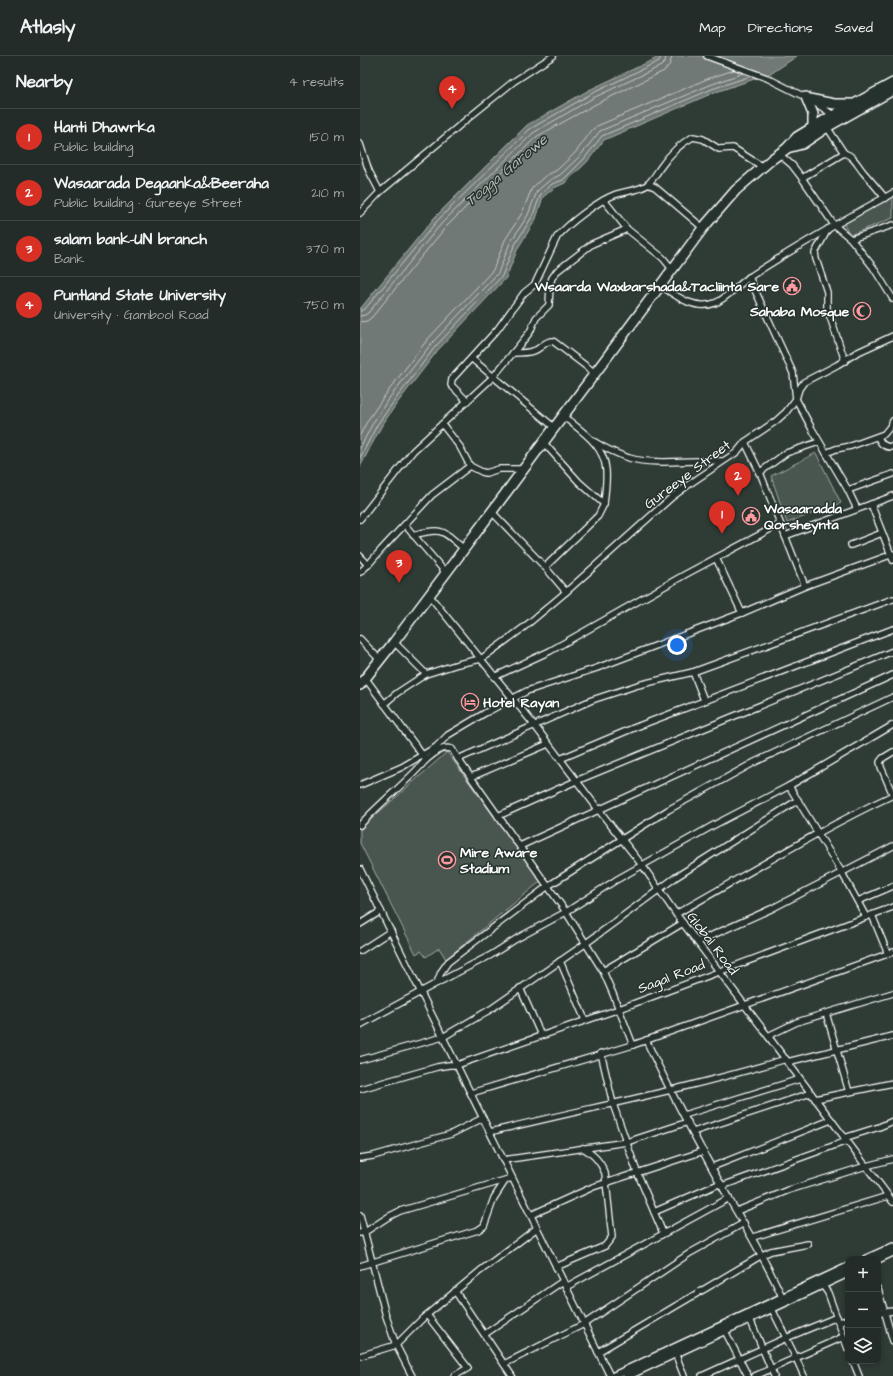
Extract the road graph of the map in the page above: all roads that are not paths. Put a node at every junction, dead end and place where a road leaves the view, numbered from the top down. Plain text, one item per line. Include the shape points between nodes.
1 (553, 56) edge
2 (707, 56) edge
3 (893, 83) edge
4 (893, 90) edge
5 (808, 98) junction
6 (853, 104) junction
7 (836, 118) junction
8 (813, 126) junction
9 (827, 127) junction
10 (360, 144) edge
11 (783, 151) junction
12 (844, 153) junction
13 (763, 167) junction
14 (802, 178) junction
15 (648, 184) junction
16 (380, 192) junction
17 (893, 193) edge
18 (885, 198) junction
19 (604, 200) junction
20 (360, 213) edge
21 (834, 225) junction
22 (893, 225) edge
23 (703, 228) junction
24 (828, 228) junction
25 (627, 229) junction
26 (851, 239) junction
27 (672, 269) junction
28 (750, 277) junction
29 (660, 285) junction
30 (893, 298) edge
31 (893, 336) edge
32 (513, 353) junction
33 (472, 359) junction
34 (844, 361) junction
35 (595, 373) junction
36 (493, 377) junction
37 (796, 399) junction
38 (467, 401) junction
39 (563, 416) junction
40 (893, 421) edge
41 (442, 424) junction
42 (555, 428) junction
43 (878, 437) junction
44 (543, 442) junction
45 (595, 442) junction
46 (744, 442) junction
47 (819, 442) junction
48 (893, 447) edge
49 (826, 454) junction
50 (722, 461) junction
51 (470, 466) junction
52 (524, 469) junction
53 (760, 473) junction
54 (893, 474) edge
55 (848, 490) junction
56 (893, 496) edge
57 (604, 504) junction
58 (870, 504) junction
59 (857, 509) junction
60 (492, 512) junction
61 (360, 518) edge
62 (780, 524) junction
63 (404, 525) junction
64 (882, 533) junction
65 (412, 535) junction
66 (785, 536) junction
67 (851, 545) dead end
68 (464, 549) junction
69 (360, 556) edge
70 (892, 556) edge
71 (716, 558) junction
72 (368, 565) junction
73 (545, 567) junction
74 (360, 572) edge
75 (446, 573) junction
76 (805, 586) junction
77 (566, 592) junction
78 (429, 595) junction
79 (893, 599) edge
80 (742, 613) junction
81 (893, 629) edge
82 (360, 639) edge
83 (394, 642) junction
84 (893, 651) edge
85 (380, 660) junction
86 (481, 660) junction
87 (692, 672) junction
88 (426, 674) junction
89 (893, 674) edge
90 (494, 677) junction
91 (363, 682) edge
92 (893, 697) edge
93 (512, 698) junction
94 (704, 700) junction
95 (384, 704) junction
96 (893, 725) edge
97 (535, 726) junction
98 (548, 744) junction
99 (893, 752) edge
100 (424, 757) junction
101 (458, 759) junction
102 (560, 759) junction
103 (471, 777) junction
104 (576, 781) junction
105 (360, 785) edge
106 (789, 786) junction
107 (893, 795) edge
108 (798, 800) junction
109 (598, 809) junction
110 (498, 816) junction
111 (360, 825) edge
112 (818, 833) junction
113 (622, 840) junction
114 (520, 846) junction
115 (893, 846) edge
116 (642, 865) junction
117 (360, 869) edge
118 (841, 871) junction
119 (366, 880) junction
120 (360, 884) edge
121 (548, 886) junction
122 (893, 886) edge
123 (659, 890) junction
124 (858, 901) junction
125 (893, 907) edge
126 (381, 911) junction
127 (566, 912) junction
128 (676, 914) junction
129 (869, 916) junction
130 (683, 923) junction
131 (360, 924) edge
132 (391, 931) junction
133 (697, 942) junction
134 (585, 944) junction
135 (360, 951) edge
136 (891, 953) edge
137 (560, 961) junction
138 (603, 971) junction
139 (719, 971) junction
140 (437, 983) junction
141 (520, 988) junction
142 (421, 992) junction
143 (893, 993) edge
144 (745, 1006) junction
145 (619, 1009) junction
146 (826, 1013) junction
147 (585, 1020) junction
148 (360, 1026) edge
149 (541, 1035) junction
150 (768, 1036) junction
151 (893, 1036) edge
152 (443, 1037) junction
153 (646, 1040) junction
154 (633, 1045) junction
155 (837, 1050) junction
156 (601, 1053) junction
157 (360, 1060) edge
158 (786, 1061) junction
159 (457, 1065) junction
160 (800, 1078) junction
161 (893, 1083) edge
162 (360, 1089) edge
163 (670, 1090) junction
164 (848, 1092) junction
165 (811, 1093) junction
166 (471, 1094) junction
167 (815, 1099) junction
168 (613, 1104) junction
169 (684, 1115) junction
170 (483, 1118) junction
171 (831, 1120) junction
172 (893, 1121) edge
173 (688, 1122) junction
174 (490, 1132) junction
175 (693, 1132) junction
176 (845, 1139) junction
177 (626, 1142) junction
178 (583, 1148) junction
179 (704, 1151) junction
180 (360, 1158) edge
181 (893, 1159) edge
182 (503, 1160) junction
183 (866, 1166) junction
184 (712, 1167) junction
185 (637, 1172) junction
186 (512, 1178) junction
187 (505, 1181) junction
188 (606, 1182) junction
189 (722, 1184) junction
190 (888, 1196) junction
191 (729, 1198) junction
192 (893, 1202) edge
193 (737, 1211) junction
194 (654, 1212) junction
195 (360, 1214) edge
196 (531, 1216) junction
197 (744, 1222) junction
198 (537, 1228) junction
199 (362, 1233) edge
200 (663, 1233) junction
201 (753, 1237) junction
202 (808, 1244) dead end
203 (893, 1247) edge
204 (893, 1252) edge
205 (762, 1255) junction
206 (873, 1256) edge
207 (881, 1258) edge
208 (372, 1262) junction
209 (360, 1266) edge
210 (556, 1267) junction
211 (845, 1270) edge
212 (845, 1274) edge
213 (563, 1281) junction
214 (821, 1283) junction
215 (566, 1287) junction
216 (455, 1291) junction
217 (879, 1292) edge
218 (784, 1300) junction
219 (772, 1309) junction
220 (893, 1311) edge
221 (881, 1312) edge
222 (884, 1312) junction
223 (426, 1315) junction
224 (750, 1319) junction
225 (837, 1319) junction
226 (845, 1320) edge
227 (584, 1324) junction
228 (725, 1331) junction
229 (485, 1334) junction
230 (843, 1336) junction
231 (892, 1337) edge
232 (786, 1338) junction
233 (845, 1341) edge
234 (396, 1345) junction
235 (763, 1349) junction
236 (674, 1351) junction
237 (598, 1352) junction
238 (360, 1356) edge
239 (796, 1358) junction
240 (740, 1360) junction
241 (504, 1364) junction
242 (854, 1364) edge
243 (771, 1369) junction
244 (412, 1376) edge
245 (454, 1376) edge
246 (512, 1376) edge
247 (610, 1376) edge
248 (614, 1376) edge
249 (627, 1376) edge
250 (684, 1376) edge
251 (702, 1376) edge
252 (748, 1376) edge
253 (755, 1376) edge
254 (774, 1376) edge
255 (804, 1376) edge
256 (859, 1376) edge

1 - 16 street via 513,82
2 - 5 street via 767,78
3 - 6 main road
4 - 7 main road
5 - 6 main road via 834,104
5 - 7 street
5 - 8 main road via 813,114
6 - 7 main road
7 - 8 main road
7 - 9 main road
8 - 11 main road
9 - 11 main road via 802,144
9 - 12 street
10 - 16 street via 369,171
11 - 13 main road
11 - 14 street
12 - 14 street
12 - 18 street via 853,157
13 - 15 street via 733,148 719,149 693,136 670,154
13 - 23 main road via 736,190
14 - 21 street
15 - 19 street
15 - 23 street via 655,187
16 - 20 street
17 - 18 street
18 - 21 street
19 - 25 street
19 - 33 street via 557,237 535,284 524,293
21 - 24 street
21 - 26 street
22 - 26 street
23 - 27 main road
24 - 28 street
24 - 34 street via 815,253 827,292 827,308
25 - 27 street via 663,258
25 - 32 street via 592,244 557,271 550,284 548,305 536,318 530,332
26 - 30 street via 880,276
27 - 29 main road
28 - 29 street via 716,303 704,305 685,301
28 - 37 street via 793,374
29 - 35 main road
31 - 34 street, Gureeye Street
32 - 35 street via 532,352 550,341
32 - 36 street
33 - 36 street
33 - 38 street via 451,382
34 - 37 street, Gureeye Street via 804,382
35 - 39 main road
36 - 38 street
36 - 42 street
37 - 46 street, Gureeye Street via 776,421
37 - 47 street
38 - 41 street
39 - 42 main road
39 - 45 street
40 - 43 street via 884,434
41 - 51 street via 460,447
41 - 61 street via 413,451
42 - 44 main road
43 - 48 street via 880,443 886,447
43 - 49 street
44 - 52 main road
44 - 57 street via 579,482
45 - 50 street via 630,458 646,461
45 - 57 street via 606,464
46 - 50 street, Gureeye Street via 737,452
46 - 53 street
47 - 49 street
47 - 53 street via 786,453
49 - 55 street
50 - 77 street, Gureeye Street via 672,497
51 - 52 street via 486,473 499,469
51 - 63 street via 432,495
52 - 60 main road
53 - 62 street
54 - 55 street
55 - 59 street
56 - 58 street
57 - 73 street via 598,516
58 - 59 street
58 - 64 street
59 - 66 street
60 - 68 main road
60 - 73 street
62 - 66 street
62 - 71 street
63 - 65 street
63 - 72 street
64 - 67 street
64 - 70 street
65 - 68 street via 438,530
65 - 75 street
66 - 76 street
68 - 75 main road
69 - 72 street
70 - 76 street
71 - 80 street
71 - 90 street via 550,652
72 - 74 street
73 - 77 street
75 - 78 main road
76 - 80 street
77 - 86 street, Gureeye Street
78 - 83 main road
78 - 86 street, Global Road
79 - 87 street
80 - 93 street
81 - 94 street
82 - 85 street
83 - 85 main road
83 - 88 street
84 - 104 street
85 - 91 main road
86 - 88 street
86 - 90 street, Global Road
87 - 94 street
87 - 97 street via 638,685 592,700
88 - 95 street
89 - 109 street
90 - 93 street, Global Road
91 - 95 street
92 - 113 street via 754,762 668,810
93 - 97 street, Global Road
93 - 100 street via 448,735
94 - 102 street
95 - 100 street
96 - 106 street
97 - 98 street, Global Road
97 - 101 street
98 - 102 street, Global Road
98 - 103 street
99 - 107 street via 880,762
100 - 101 street via 446,747 452,749
100 - 105 street
100 - 111 street via 419,769 375,808
101 - 103 street
102 - 104 street, Global Road
103 - 110 street
104 - 109 street, Global Road
104 - 110 street
106 - 108 street
106 - 116 street
107 - 112 street
108 - 112 street
108 - 123 street
109 - 113 street, Global Road
109 - 114 street
110 - 114 street
112 - 118 street
112 - 128 street
113 - 116 street, Global Road
113 - 121 street
114 - 121 street
115 - 118 street
116 - 123 street, Global Road
116 - 127 street
117 - 119 street
118 - 124 street
118 - 133 street via 771,909
119 - 120 street
119 - 126 street
121 - 127 street
121 - 140 street via 448,962
122 - 124 street
123 - 128 street, Global Road
123 - 134 street
124 - 129 street
125 - 129 street, Sagal Road
126 - 131 street
126 - 132 street
127 - 134 street
127 - 140 street
128 - 130 street, Global Road
129 - 136 street
129 - 139 street, Sagal Road
130 - 133 street, Global Road
130 - 138 street
132 - 135 street
132 - 142 street
133 - 139 street, Global Road
134 - 137 street
134 - 138 street
136 - 144 street
137 - 141 street
137 - 147 street
138 - 145 street
139 - 144 street, Global Road
139 - 145 street, Sagal Road
140 - 142 street
141 - 149 street
141 - 152 street via 491,1009
142 - 148 street
142 - 152 street
143 - 146 street
144 - 150 street, Global Road
144 - 153 street
145 - 147 street, Sagal Road
145 - 154 street
146 - 150 street via 797,1022
146 - 155 street
147 - 149 street, Sagal Road
149 - 159 street, Sagal Road
150 - 158 street, Global Road
151 - 155 street
152 - 157 street
152 - 159 street
153 - 154 street
153 - 163 street
154 - 156 street
155 - 158 street
155 - 164 street
156 - 166 street
156 - 168 street
158 - 160 street, Global Road
158 - 163 street
159 - 162 street, Sagal Road via 437,1067
159 - 166 street
160 - 165 street, Global Road
160 - 169 street
161 - 164 street
163 - 168 street
163 - 169 street
164 - 167 street
165 - 167 street, Global Road
165 - 175 street
166 - 170 street
167 - 171 street, Global Road
168 - 174 street
168 - 177 street
169 - 173 street
170 - 174 street
170 - 180 street via 451,1134
171 - 176 street, Global Road
171 - 184 street
172 - 176 street
173 - 175 street
173 - 177 street
174 - 182 street
175 - 179 street
176 - 183 street, Global Road
176 - 189 street
177 - 178 street
177 - 185 street
178 - 182 street
178 - 188 street via 594,1154 601,1164
179 - 184 street
179 - 185 street
181 - 183 street
182 - 186 street
183 - 190 street, Global Road
183 - 193 street via 789,1190
184 - 189 street
185 - 188 street
185 - 194 street
186 - 187 street
186 - 196 street
187 - 199 street via 400,1211
187 - 208 street via 494,1198 484,1226 478,1230
188 - 196 street
188 - 210 street via 612,1237 605,1246
189 - 191 street
189 - 194 street
190 - 192 street, Global Road
190 - 201 street
191 - 193 street
191 - 200 street
193 - 197 street
194 - 200 street
195 - 199 street
196 - 198 street
197 - 201 street
197 - 227 street via 690,1253
198 - 210 street
198 - 216 street
199 - 208 street
200 - 215 street
201 - 205 street
202 - 205 street
203 - 206 street
204 - 207 street
205 - 218 street
205 - 237 street
208 - 209 street
208 - 234 street
210 - 213 street
211 - 214 street
212 - 214 street
213 - 215 street
213 - 229 street
214 - 218 street
214 - 225 street via 828,1293
215 - 227 street
216 - 223 street
216 - 229 street
217 - 222 street
218 - 219 street
218 - 236 street
219 - 224 street
219 - 232 street
220 - 222 street
221 - 222 street
222 - 231 street
223 - 234 street
223 - 245 street via 468,1368
224 - 228 street
224 - 235 street
225 - 226 street
225 - 230 street
225 - 232 street
227 - 237 street
227 - 241 street
228 - 236 street
228 - 240 street
229 - 241 street
230 - 233 street
230 - 239 street
232 - 235 street
232 - 239 street
234 - 238 street
234 - 244 street
235 - 240 street
235 - 243 street
236 - 248 street
236 - 249 street
236 - 250 street
237 - 247 street
239 - 243 street
239 - 255 street
240 - 251 street
240 - 252 street
241 - 246 street
242 - 256 street
243 - 253 street
243 - 254 street

